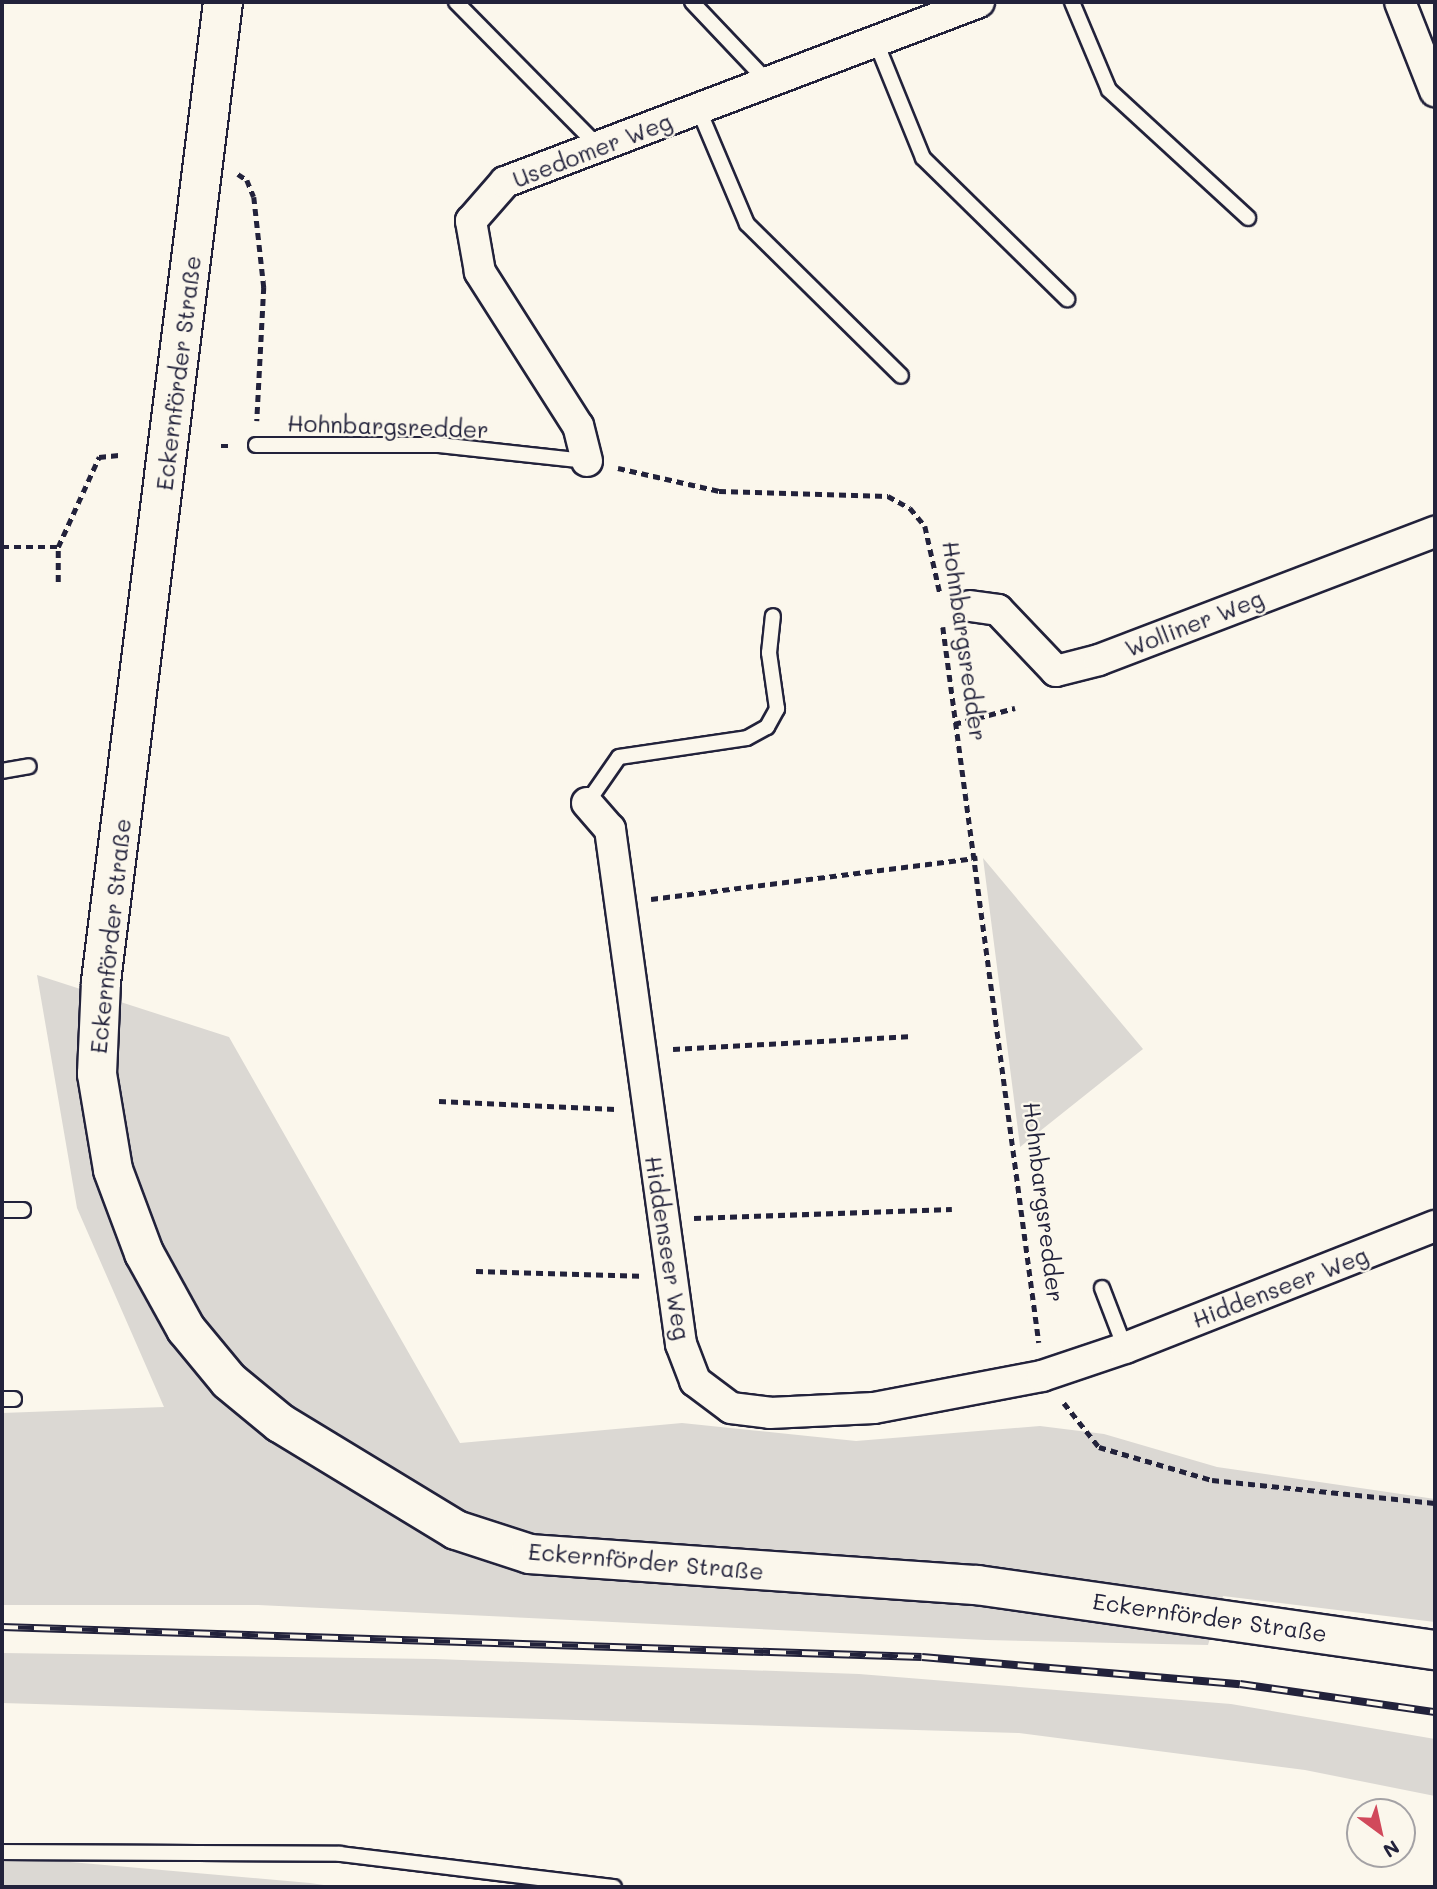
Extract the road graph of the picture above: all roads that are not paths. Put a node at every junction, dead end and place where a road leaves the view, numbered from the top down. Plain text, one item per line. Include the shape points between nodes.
1 (223, 2) edge
2 (456, 2) edge
3 (692, 2) edge
4 (979, 2) edge
5 (1072, 2) edge
6 (1400, 2) edge
7 (876, 42) junction
8 (767, 81) junction
9 (1435, 91) edge
10 (698, 108) junction
11 (598, 146) junction
12 (1248, 218) dead end
13 (1068, 299) dead end
14 (901, 376) dead end
15 (256, 445) road end
16 (587, 461) joint
17 (1435, 532) edge
18 (970, 606) dead end
19 (773, 617) dead end
20 (29, 766) dead end
21 (2, 771) edge
22 (587, 803) joint
23 (2, 1210) edge
24 (23, 1210) dead end
25 (1435, 1226) edge
26 (1102, 1287) dead end
27 (1125, 1348) junction
28 (1435, 1650) edge
29 (2, 1852) edge
30 (614, 1887) edge

1 - 28 street, Eckernförder Straße via 101,982 97,1074 118,1182 145,1253 195,1339 229,1381 290,1430 456,1530 530,1554 977,1585
2 - 11 lane
3 - 8 lane
4 - 7 street, Usedomer Weg
5 - 12 lane via 1110,90
6 - 9 street
7 - 8 street, Usedomer Weg
7 - 13 lane via 923,158
8 - 10 street, Usedomer Weg
10 - 11 street, Usedomer Weg
10 - 14 lane via 747,224
11 - 16 street, Usedomer Weg via 505,182 471,221 480,272 578,426
15 - 16 lane, Hohnbargsredder via 439,445
17 - 18 street, Wolliner Weg via 1099,660 1056,671 998,610
19 - 22 lane via 769,653 777,709 767,727 747,738 619,757
20 - 21 lane
22 - 27 street, Hiddenseer Weg via 610,829 681,1344 695,1381 732,1408 770,1413 874,1408 1042,1376
23 - 24 lane
25 - 27 street, Hiddenseer Weg
26 - 27 lane
29 - 30 lane via 340,1854

